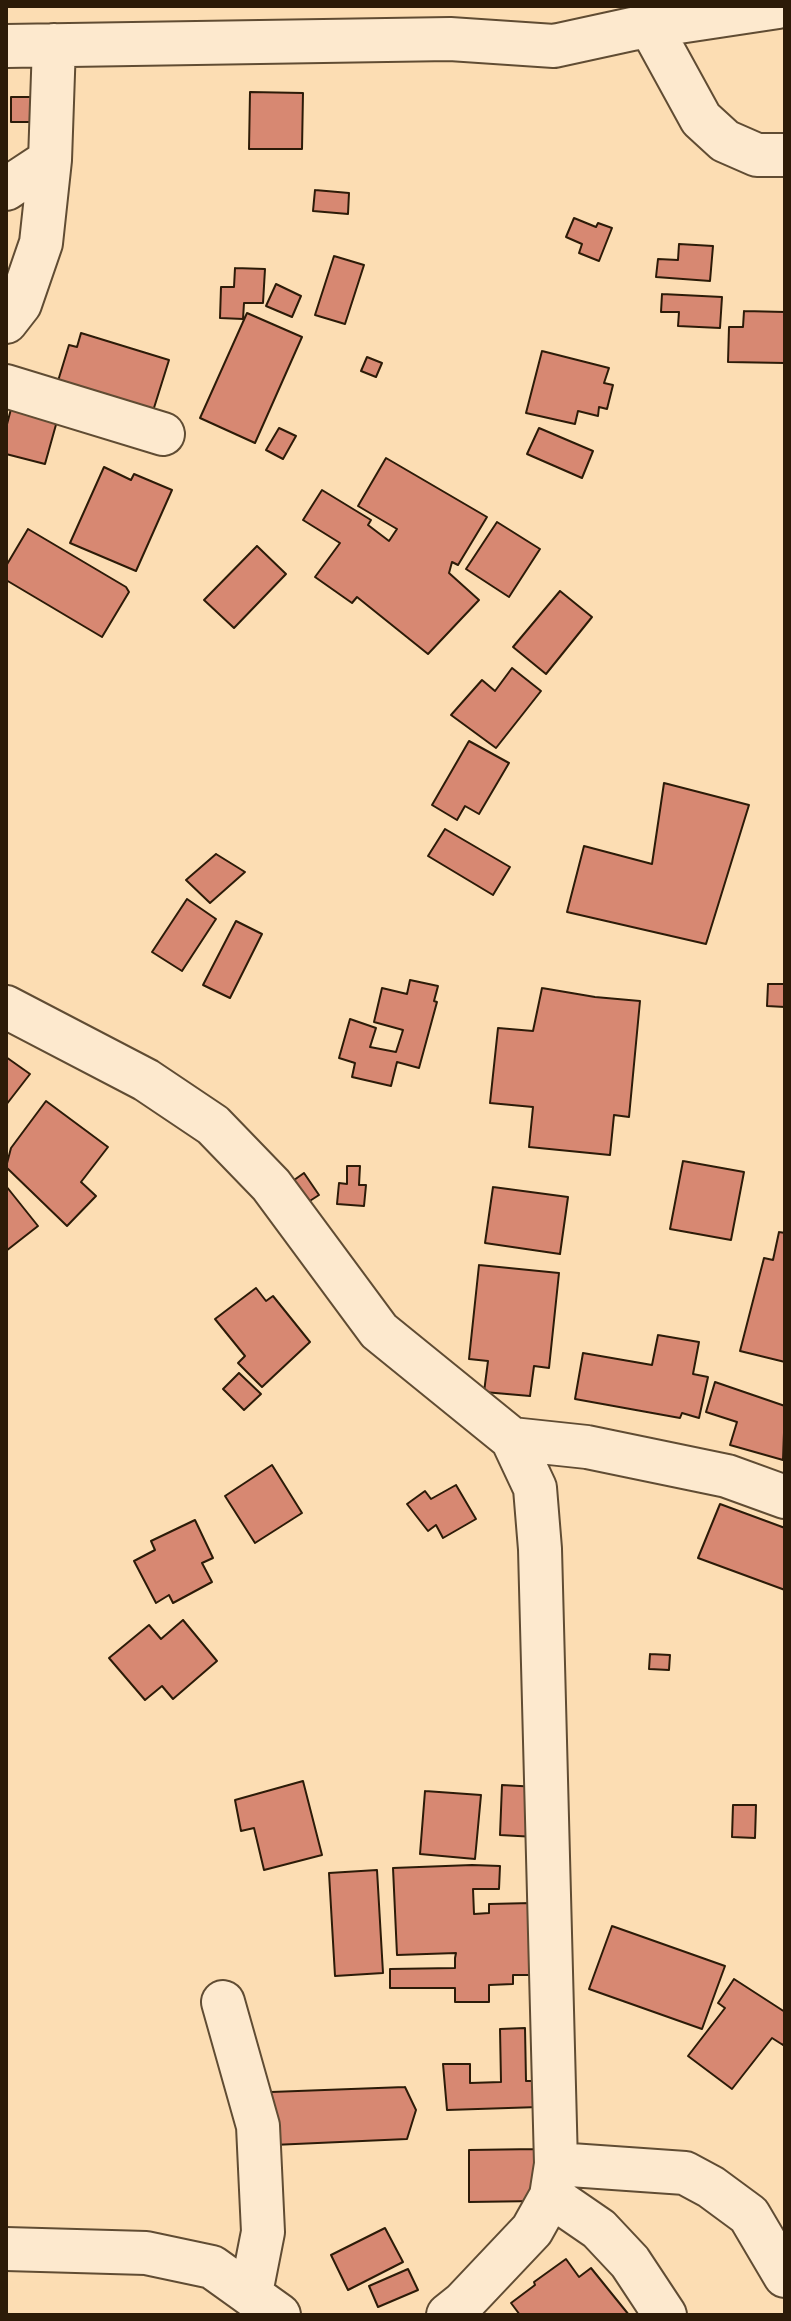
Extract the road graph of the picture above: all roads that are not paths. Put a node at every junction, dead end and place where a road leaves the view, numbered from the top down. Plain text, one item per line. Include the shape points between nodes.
1 (780, 10) edge
2 (641, 28) junction
3 (54, 45) junction
4 (6, 46) edge
5 (785, 155) edge
6 (50, 160) junction
7 (6, 189) edge
8 (6, 322) edge
9 (6, 386) edge
10 (163, 434) dead end
11 (6, 1007) edge
12 (512, 1439) junction
13 (785, 1497) edge
14 (223, 2002) dead end
15 (553, 2180) junction
16 (6, 2249) edge
17 (785, 2276) edge
18 (265, 2304) edge
19 (448, 2315) edge
20 (665, 2315) edge

1 - 2 street
2 - 3 street via 554,46 450,39
2 - 4 street
2 - 5 street via 701,119 725,141 757,155
3 - 4 street
3 - 6 street
6 - 7 street
6 - 8 street via 41,243 20,304
9 - 10 street
11 - 12 street via 146,1080 213,1125 271,1185 379,1331
12 - 13 street via 587,1447 727,1476
12 - 15 street via 535,1488 540,1549
14 - 18 street via 258,2126
15 - 17 street via 685,2173 749,2215
15 - 19 street via 532,2230
15 - 20 street via 630,2262
16 - 18 street via 146,2253 212,2267

